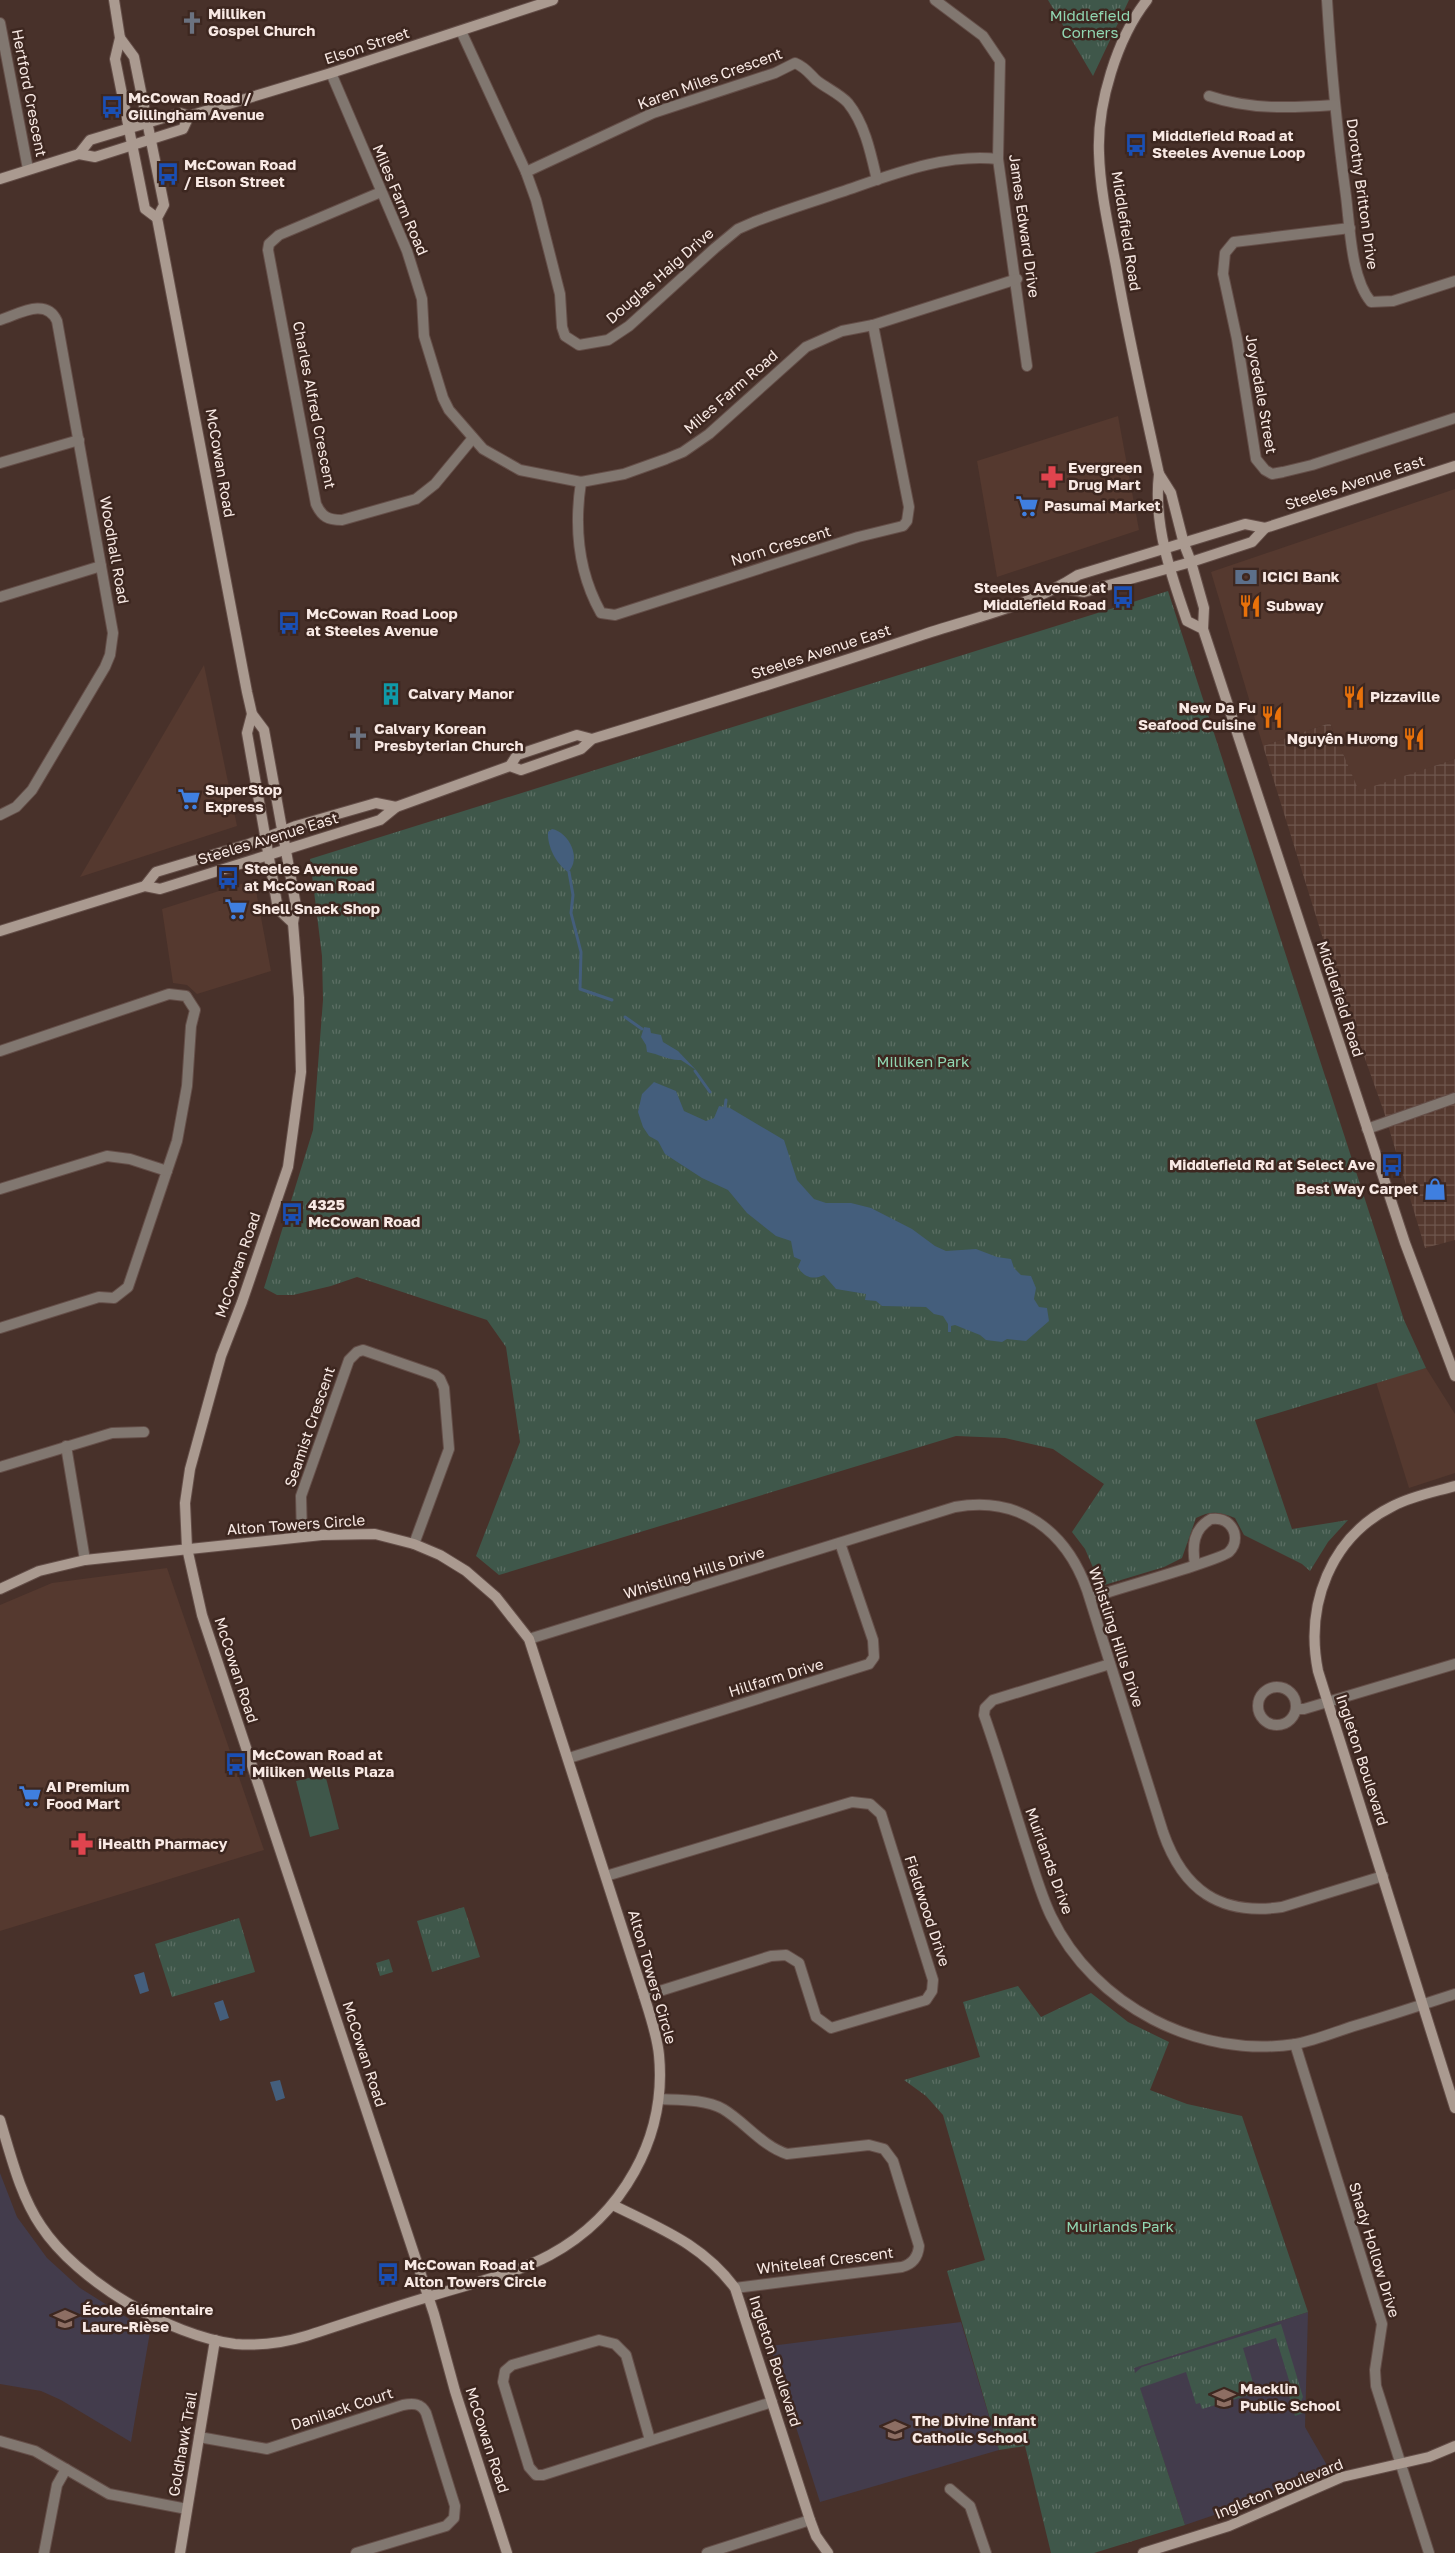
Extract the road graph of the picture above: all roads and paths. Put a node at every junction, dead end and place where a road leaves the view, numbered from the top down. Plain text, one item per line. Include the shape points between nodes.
1 (114, 0) edge
2 (935, 0) edge
3 (1147, 0) edge
4 (1326, 0) edge
5 (547, 1) edge
6 (0, 23) edge
7 (461, 31) junction
8 (120, 38) junction
9 (331, 73) junction
10 (1210, 96) dead end
11 (1334, 105) junction
12 (189, 116) junction
13 (147, 123) junction
14 (130, 128) junction
15 (151, 140) junction
16 (133, 145) junction
17 (78, 154) junction
18 (998, 159) junction
19 (28, 170) junction
20 (526, 172) junction
21 (0, 179) edge
22 (878, 180) junction
23 (381, 192) junction
24 (157, 218) junction
25 (1350, 228) junction
26 (1017, 279) junction
27 (1455, 281) edge
28 (0, 320) edge
29 (873, 325) junction
30 (1027, 366) dead end
31 (1455, 418) edge
32 (473, 438) junction
33 (79, 440) junction
34 (0, 463) edge
35 (1455, 466) edge
36 (1159, 474) junction
37 (581, 482) junction
38 (1265, 528) junction
39 (1184, 544) junction
40 (1165, 549) junction
41 (1191, 562) junction
42 (101, 566) junction
43 (1169, 568) junction
44 (1059, 588) junction
45 (0, 597) edge
46 (1203, 629) junction
47 (252, 714) junction
48 (592, 739) junction
49 (510, 766) junction
50 (396, 807) junction
51 (0, 815) edge
52 (281, 832) junction
53 (265, 838) junction
54 (285, 849) junction
55 (268, 854) junction
56 (145, 886) junction
57 (293, 923) junction
58 (0, 931) edge
59 (0, 1051) edge
60 (1455, 1098) edge
61 (1367, 1129) junction
62 (167, 1171) junction
63 (0, 1190) edge
64 (0, 1328) edge
65 (1455, 1376) edge
66 (144, 1432) dead end
67 (66, 1446) junction
68 (0, 1467) edge
69 (1455, 1486) edge
70 (302, 1537) junction
71 (840, 1543) junction
72 (414, 1544) junction
73 (187, 1548) junction
74 (85, 1560) junction
75 (1194, 1565) junction
76 (0, 1589) edge
77 (1090, 1598) junction
78 (529, 1639) junction
79 (1110, 1664) junction
80 (1455, 1664) edge
81 (1328, 1703) junction
82 (1296, 1709) dead end
83 (568, 1758) junction
84 (606, 1876) junction
85 (1383, 1876) junction
86 (1455, 1994) edge
87 (644, 1996) junction
88 (1423, 2004) junction
89 (1295, 2044) junction
90 (659, 2099) junction
91 (1455, 2108) edge
92 (0, 2120) edge
93 (613, 2205) junction
94 (735, 2288) junction
95 (428, 2297) junction
96 (215, 2340) junction
97 (772, 2402) junction
98 (199, 2437) junction
99 (650, 2440) junction
100 (0, 2441) edge
101 (1455, 2446) edge
102 (1401, 2464) junction
103 (66, 2469) junction
104 (950, 2489) dead end
105 (187, 2509) junction
106 (810, 2520) junction
107 (44, 2553) edge
108 (180, 2553) edge
109 (356, 2553) edge
110 (507, 2553) edge
111 (707, 2553) edge
112 (828, 2553) edge
113 (986, 2553) edge
114 (1143, 2553) edge
115 (1429, 2553) edge

1 - 8 main road, McCowan Road
2 - 18 street, James Edward Drive via 984,36 1000,61
3 - 36 main road, Middlefield Road via 1128,28 1120,50 1103,108 1099,153 1126,325
4 - 11 street, Dorothy Britton Drive
5 - 7 main road, Elson Street
6 - 19 street, Hertford Crescent
7 - 9 main road, Elson Street
7 - 20 street, Douglas Haig Drive
8 - 13 main road, McCowan Road via 134,56
8 - 14 main road, McCowan Road via 115,59
9 - 12 main road, Elson Street
9 - 23 street, Miles Farm Road
10 - 11 street via 1266,108
11 - 25 street, Dorothy Britton Drive
12 - 13 main road, Elson Street via 180,113
12 - 15 main road, Elson Street via 183,129
13 - 14 main road, Elson Street
13 - 15 main road, McCowan Road
14 - 16 main road, McCowan Road
14 - 17 main road, Elson Street via 90,140
15 - 16 main road, Elson Street
15 - 24 main road, McCowan Road via 164,205
16 - 17 main road, Elson Street via 95,157
16 - 24 main road, McCowan Road via 145,209
17 - 19 main road
18 - 22 street, Douglas Haig Drive via 956,160
18 - 26 street, James Edward Drive
19 - 21 main road
20 - 22 street, Karen Miles Crescent via 653,113 775,73 796,63 847,102 864,133
20 - 22 street, Douglas Haig Drive via 560,294 562,327 566,336 579,345 608,340 629,326 738,229
23 - 32 street, Miles Farm Road via 412,265 422,299 424,336 440,390 449,410
23 - 32 street, Charles Alfred Crescent via 279,235 269,244 320,514 330,520 342,520 416,499 435,484
24 - 47 main road, McCowan Road
25 - 27 street, Dorothy Britton Drive via 1358,274 1364,293 1371,302 1393,301
25 - 31 street, Joycedale Street via 1234,242 1225,253 1223,274 1256,459 1272,474 1283,472
26 - 29 street, Miles Farm Road
26 - 30 street, James Edward Drive
28 - 33 street, Woodhall Road via 38,308 46,308 55,316
29 - 37 street, Miles Farm Road via 842,331 806,347 722,424 683,452 624,474
29 - 37 street, Norn Crescent via 909,508 907,521 902,526 858,537 615,615 601,613 592,598 579,551 577,515
32 - 37 street, Miles Farm Road via 483,450 520,470
33 - 34 street
33 - 42 street, Woodhall Road
35 - 38 main road, Steeles Avenue East
36 - 39 main road, Middlefield Road via 1171,494
36 - 40 main road, Middlefield Road via 1156,497
38 - 39 main road, Steeles Avenue East via 1245,524
38 - 41 main road, Steeles Avenue East via 1252,542
39 - 40 main road, Steeles Avenue East
39 - 41 main road, Middlefield Road
40 - 43 main road, Middlefield Road
40 - 44 main road, Steeles Avenue East via 1078,575
41 - 43 main road, Steeles Avenue East
41 - 46 main road, Middlefield Road via 1204,608
42 - 45 street
42 - 51 street, Woodhall Road via 113,633 108,661 32,790 16,807
43 - 44 main road, Steeles Avenue East via 1084,592
43 - 46 main road, Middlefield Road via 1187,621
44 - 48 main road, Steeles Avenue East via 779,682
46 - 61 main road, Middlefield Road
47 - 52 main road, McCowan Road via 264,730
47 - 53 main road, McCowan Road via 247,733
48 - 49 main road, Steeles Avenue East via 581,749 521,770
48 - 49 main road, Steeles Avenue East via 577,735 517,755
49 - 50 main road, Steeles Avenue East
50 - 52 main road, Steeles Avenue East via 376,803
50 - 54 main road, Steeles Avenue East via 380,820
52 - 53 main road, Steeles Avenue East
52 - 54 main road, McCowan Road
53 - 55 main road, McCowan Road
53 - 56 main road, Steeles Avenue East via 156,872
54 - 55 main road, Steeles Avenue East
54 - 57 main road, McCowan Road via 296,906
55 - 56 main road, Steeles Avenue East via 160,889
55 - 57 main road, McCowan Road via 278,909
56 - 58 main road, Steeles Avenue East
57 - 73 main road, McCowan Road via 301,1072 288,1167 221,1356 190,1469 185,1502
59 - 62 street via 169,994 186,996 193,1004 195,1016 191,1026 183,1114
60 - 61 street
61 - 65 main road, Middlefield Road
62 - 63 street via 130,1159 107,1156
62 - 64 street via 131,1279 122,1293
66 - 67 street via 112,1432
67 - 68 street
67 - 74 street
69 - 81 main road, Ingleton Boulevard via 1406,1500 1378,1514 1347,1540 1338,1554 1318,1597 1314,1625 1318,1671
70 - 72 main road, Alton Towers Circle via 376,1534
70 - 72 street, Seamist Crescent via 303,1491 349,1360 363,1350 434,1375 443,1384 449,1450
70 - 73 main road, Alton Towers Circle
71 - 77 street, Whistling Hills Drive via 955,1507 977,1504 1000,1506 1033,1519 1056,1537 1075,1560
71 - 78 street, Whistling Hills Drive
71 - 83 street, Hillfarm Drive via 873,1640 874,1657 869,1664
72 - 78 main road, Alton Towers Circle via 440,1555 477,1579 505,1607
73 - 74 main road, Alton Towers Circle
73 - 95 main road, McCowan Road via 202,1615
74 - 76 main road, Alton Towers Circle via 39,1571
75 - 75 street via 1192,1548 1198,1529 1212,1519 1225,1520 1235,1536 1230,1552
75 - 77 street
77 - 79 street, Whistling Hills Drive
78 - 83 main road, Alton Towers Circle
79 - 85 street, Whistling Hills Drive via 1168,1847 1184,1875 1198,1888 1221,1903 1236,1908 1265,1910
79 - 89 street, Muirlands Drive via 1000,1698 985,1708 984,1715 1051,1917 1078,1959 1094,1976 1126,2003 1159,2022 1189,2035 1221,2043
80 - 81 street
81 - 82 street
81 - 85 main road, Ingleton Boulevard
83 - 84 main road, Alton Towers Circle
84 - 87 main road, Alton Towers Circle
84 - 87 street, Fieldwood Drive via 852,1802 865,1802 881,1814 933,1980 932,1992 926,2000 831,2028 816,2017 798,1963 786,1955 771,1956
85 - 88 main road, Ingleton Boulevard
86 - 88 street, Muirlands Drive
87 - 90 main road, Alton Towers Circle via 659,2054
88 - 89 street, Muirlands Drive
88 - 91 main road, Ingleton Boulevard
89 - 102 street, Shady Hollow Drive via 1382,2324 1375,2370 1376,2386
90 - 93 main road, Alton Towers Circle via 644,2153
90 - 94 street, Whiteleaf Crescent via 719,2107 787,2154 870,2144 884,2149 893,2161 919,2246 918,2255 911,2263
92 - 96 main road, Alton Towers Circle via 28,2204 59,2250 91,2279 153,2317
93 - 94 main road, Ingleton Boulevard via 696,2247
93 - 95 main road, Alton Towers Circle via 583,2233 550,2255
94 - 97 main road, Ingleton Boulevard
95 - 96 main road, Alton Towers Circle via 286,2341 252,2344
95 - 110 main road, McCowan Road
96 - 98 main road, Goldhawk Trail
97 - 99 street
97 - 106 main road, Ingleton Boulevard
98 - 105 main road, Goldhawk Trail
98 - 109 street, Danilack Court via 267,2449 403,2405 422,2407 455,2506 454,2518 446,2526
99 - 99 street via 626,2355 615,2344 599,2340 512,2365 505,2371 503,2382 529,2467 534,2474 544,2474
100 - 103 street via 24,2446
101 - 102 main road, Ingleton Boulevard
102 - 114 main road, Ingleton Boulevard via 1342,2477 1229,2526
102 - 115 street, Shady Hollow Drive
103 - 105 street via 109,2494
103 - 107 street via 57,2485
104 - 113 street via 970,2506
105 - 108 main road, Goldhawk Trail
106 - 111 street
106 - 112 main road, Ingleton Boulevard

